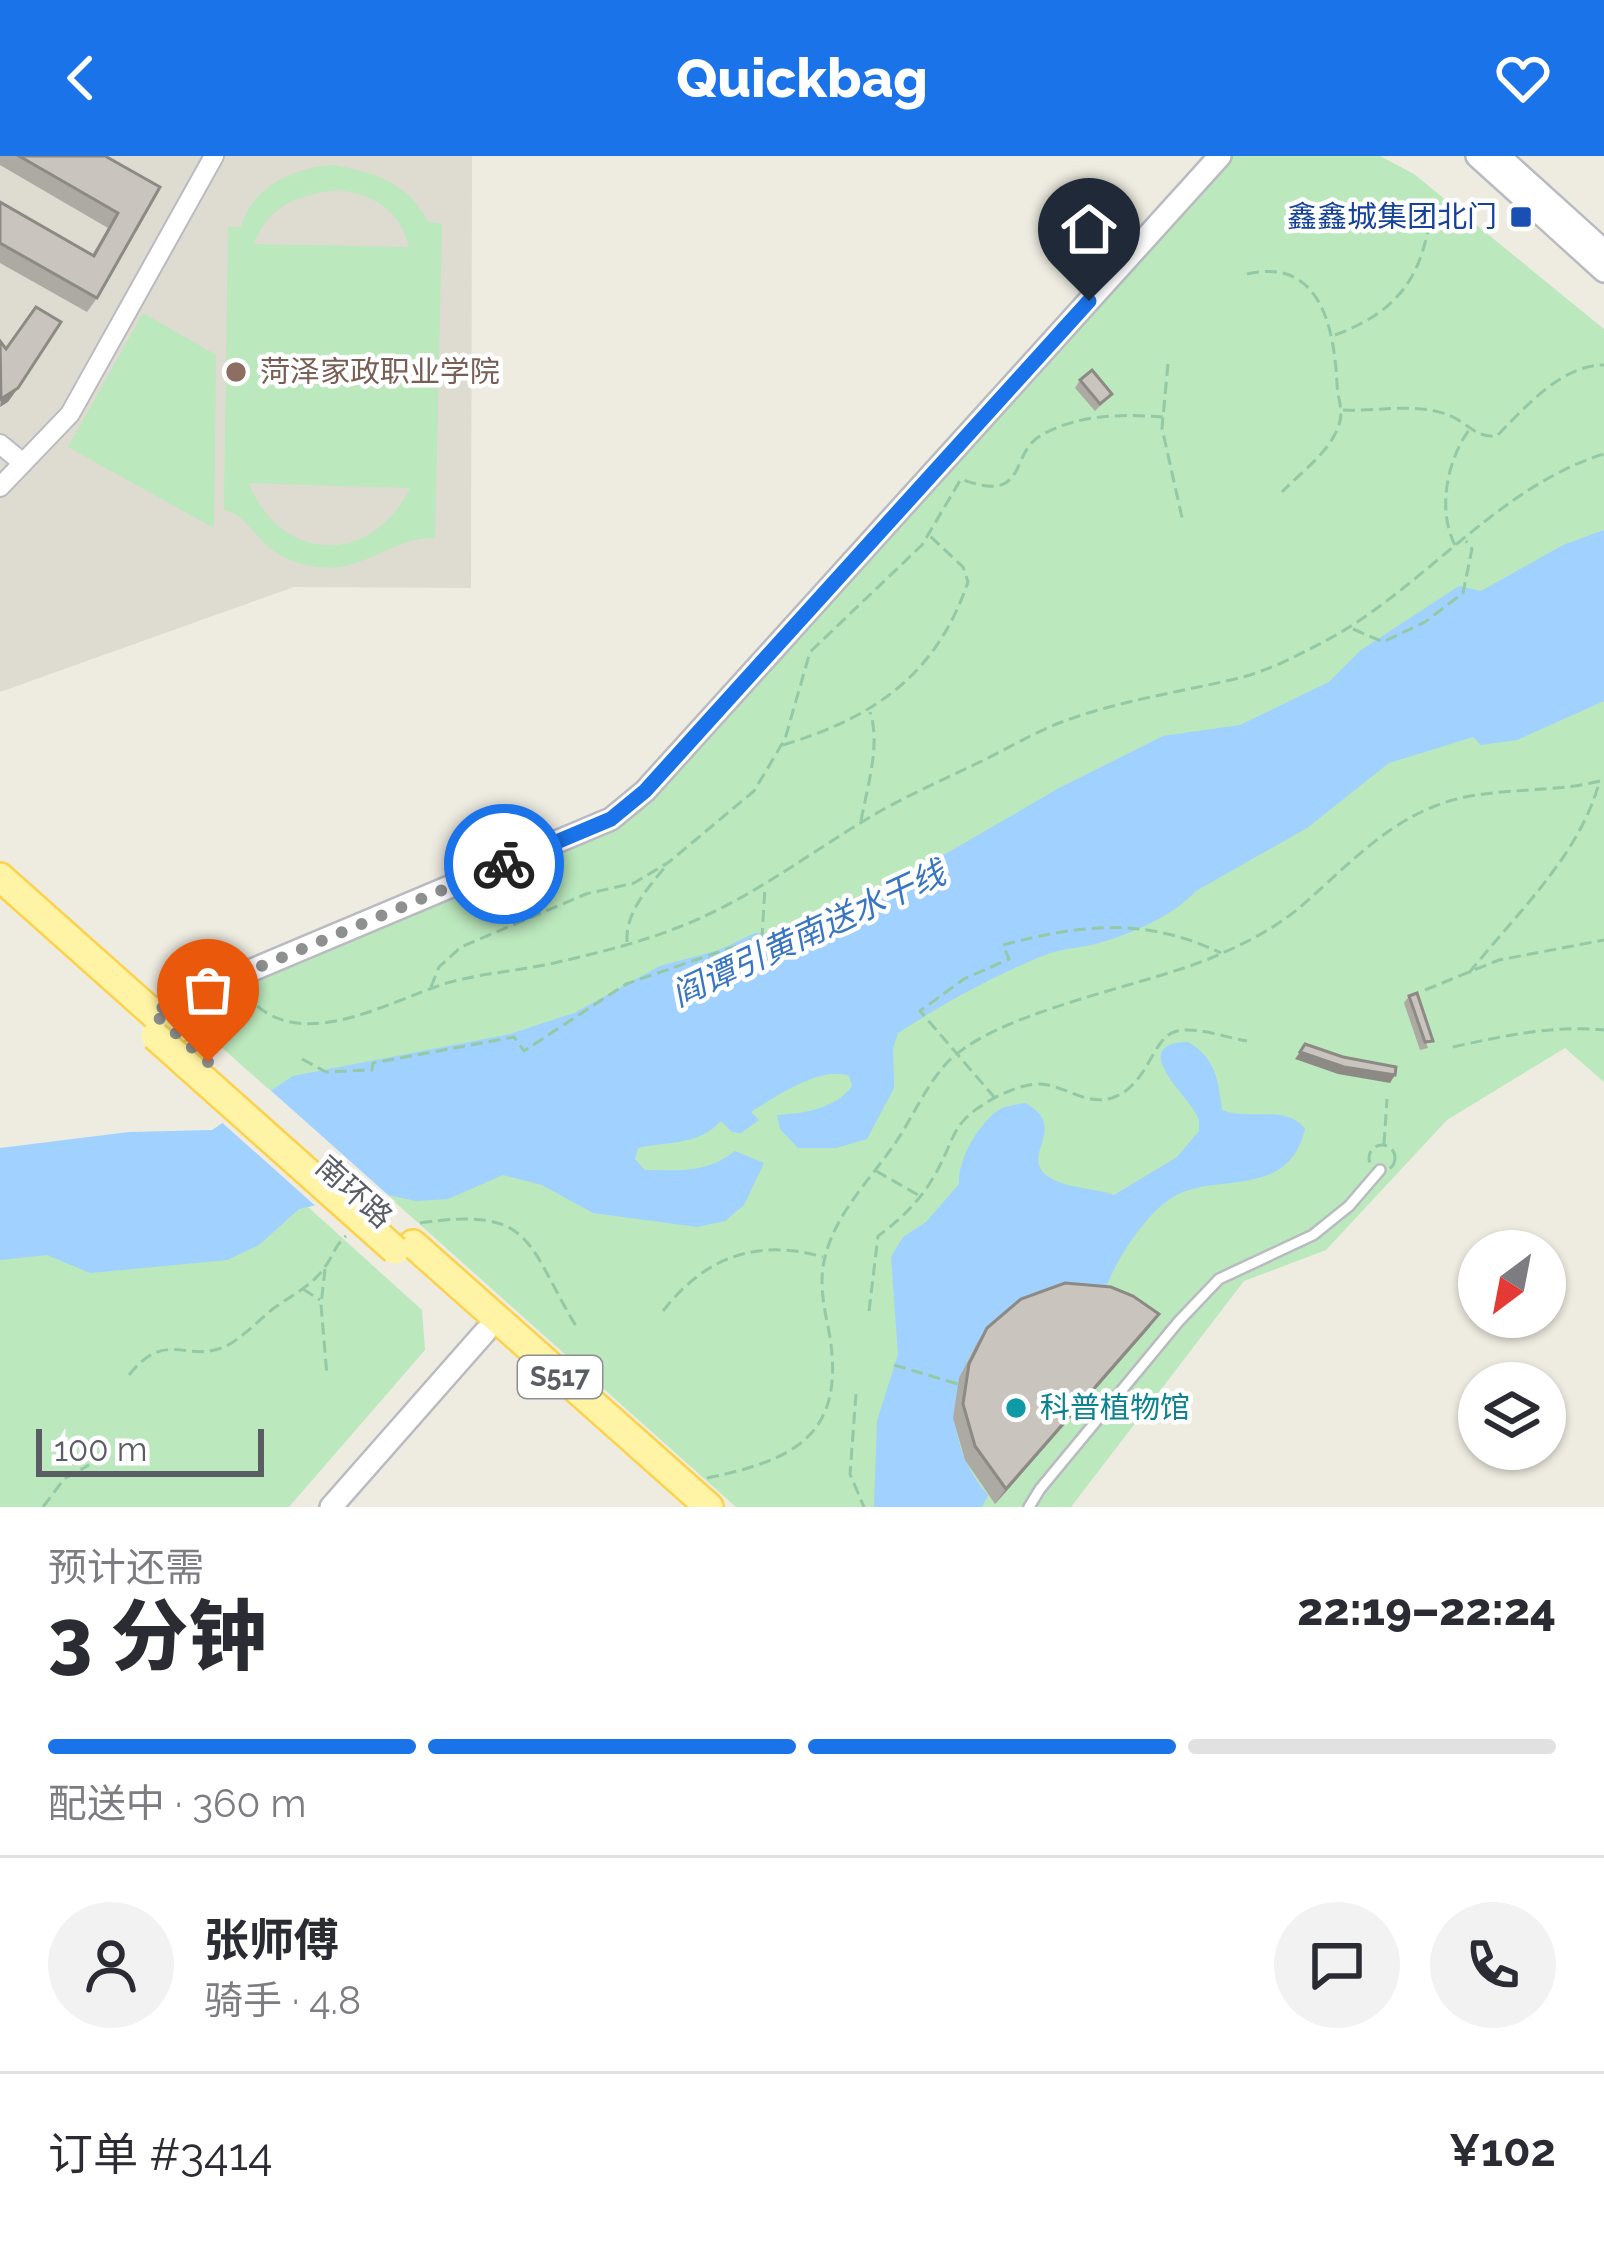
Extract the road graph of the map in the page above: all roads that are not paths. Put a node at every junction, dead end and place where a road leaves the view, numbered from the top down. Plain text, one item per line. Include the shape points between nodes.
1 (214, 156) edge
2 (1220, 156) edge
3 (1477, 156) edge
4 (1499, 156) edge
5 (1604, 251) edge
6 (1604, 272) edge
7 (0, 444) edge
8 (22, 464) junction
9 (0, 488) edge
10 (0, 877) edge
11 (0, 898) edge
12 (160, 1026) junction
13 (1380, 1170) dead end
14 (406, 1240) junction
15 (485, 1332) junction
16 (682, 1495) edge
17 (331, 1507) edge
18 (709, 1507) edge
19 (1029, 1507) edge

1 - 8 street via 70,414
2 - 12 street via 645,791 611,819 233,978
3 - 6 street
4 - 5 street
7 - 8 street
8 - 9 street
10 - 12 main road, 南环路 / S517
11 - 12 main road, 南环路 / S517
12 - 14 main road, 南环路 / S517, bridge
13 - 19 lane via 1313,1235 1219,1279
14 - 15 main road, 南环路 / S517
14 - 16 main road, 南环路 / S517
15 - 16 main road, 南环路 / S517
15 - 17 street
16 - 18 main road, 南环路 / S517

